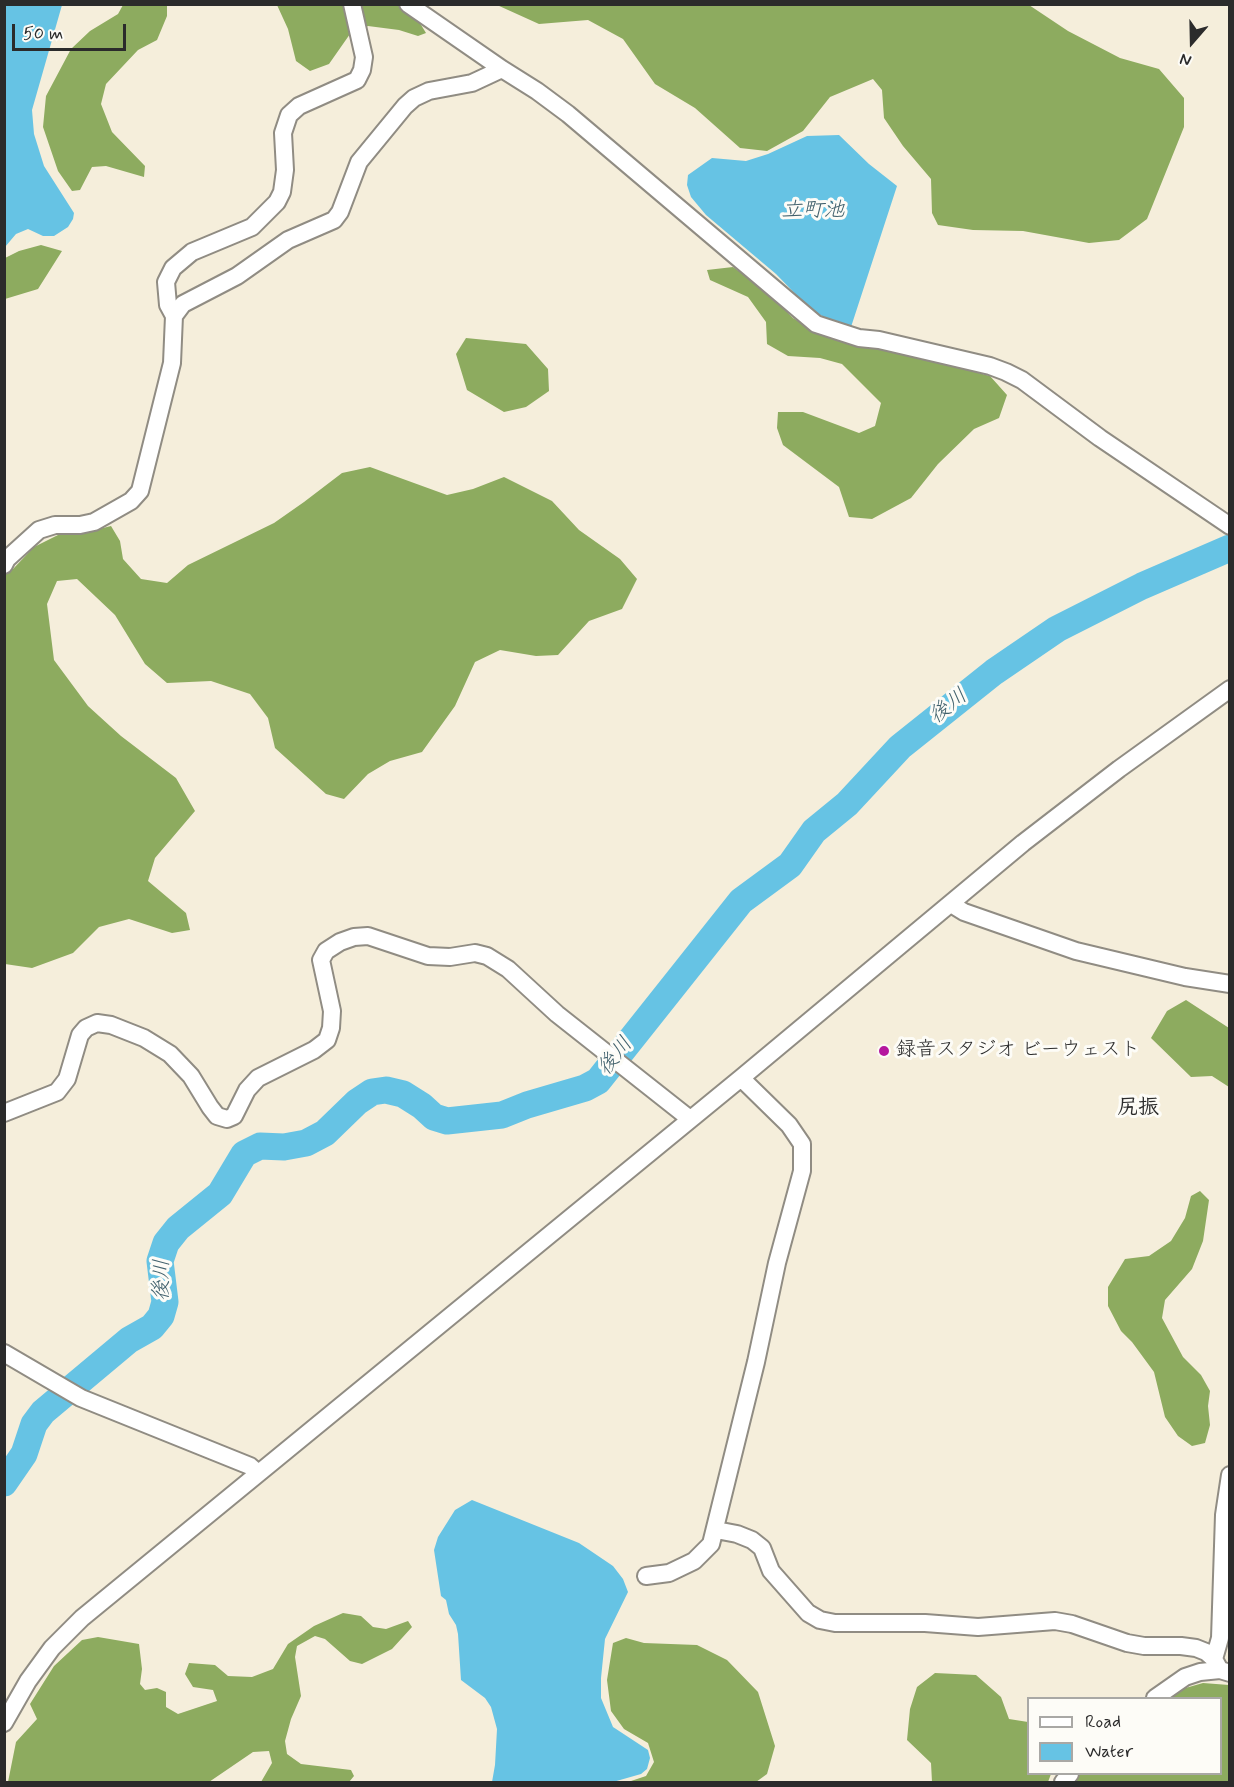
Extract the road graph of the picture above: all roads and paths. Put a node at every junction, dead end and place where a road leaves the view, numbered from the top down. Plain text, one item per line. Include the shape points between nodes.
1 (352, 4) edge
2 (408, 4) edge
3 (502, 69) junction
4 (174, 316) junction
5 (1230, 526) edge
6 (4, 565) edge
7 (1230, 689) edge
8 (951, 904) junction
9 (1230, 984) edge
10 (741, 1078) junction
11 (4, 1113) edge
12 (690, 1119) junction
13 (4, 1353) edge
14 (258, 1473) junction
15 (1230, 1475) edge
16 (716, 1530) junction
17 (646, 1576) dead end
18 (1221, 1667) edge
19 (1156, 1697) edge
20 (4, 1723) edge

1 - 4 street via 364,57 357,80 299,106 290,115 283,134 285,170 277,202 252,227 192,252 173,268 166,282 168,305
2 - 3 street
3 - 4 street via 472,83 429,91 414,98 359,162 334,220 288,240 237,276 183,304
3 - 5 street via 568,114 816,324 859,338 1006,372
4 - 6 street via 172,363 140,491 131,501 94,522 39,530
7 - 8 street via 1049,823
8 - 9 street via 1076,951
8 - 10 street
10 - 12 street
10 - 16 street via 789,1125 802,1144 802,1171
11 - 12 street via 57,1092 67,1079 80,1035 97,1023 144,1038 170,1054 191,1076 217,1116 234,1116 258,1078 327,1040 332,1011 321,960 326,951 340,942 368,936 428,956 487,956 508,969 557,1014
12 - 14 street
13 - 14 street via 69,1391 250,1466
14 - 20 street via 82,1618 52,1648
15 - 18 street via 1224,1515
16 - 17 street via 711,1544 694,1561 669,1573
16 - 18 street via 737,1534 762,1548 771,1571 808,1613 820,1620 978,1627 1055,1621 1127,1643 1196,1648
18 - 19 street via 1185,1677

